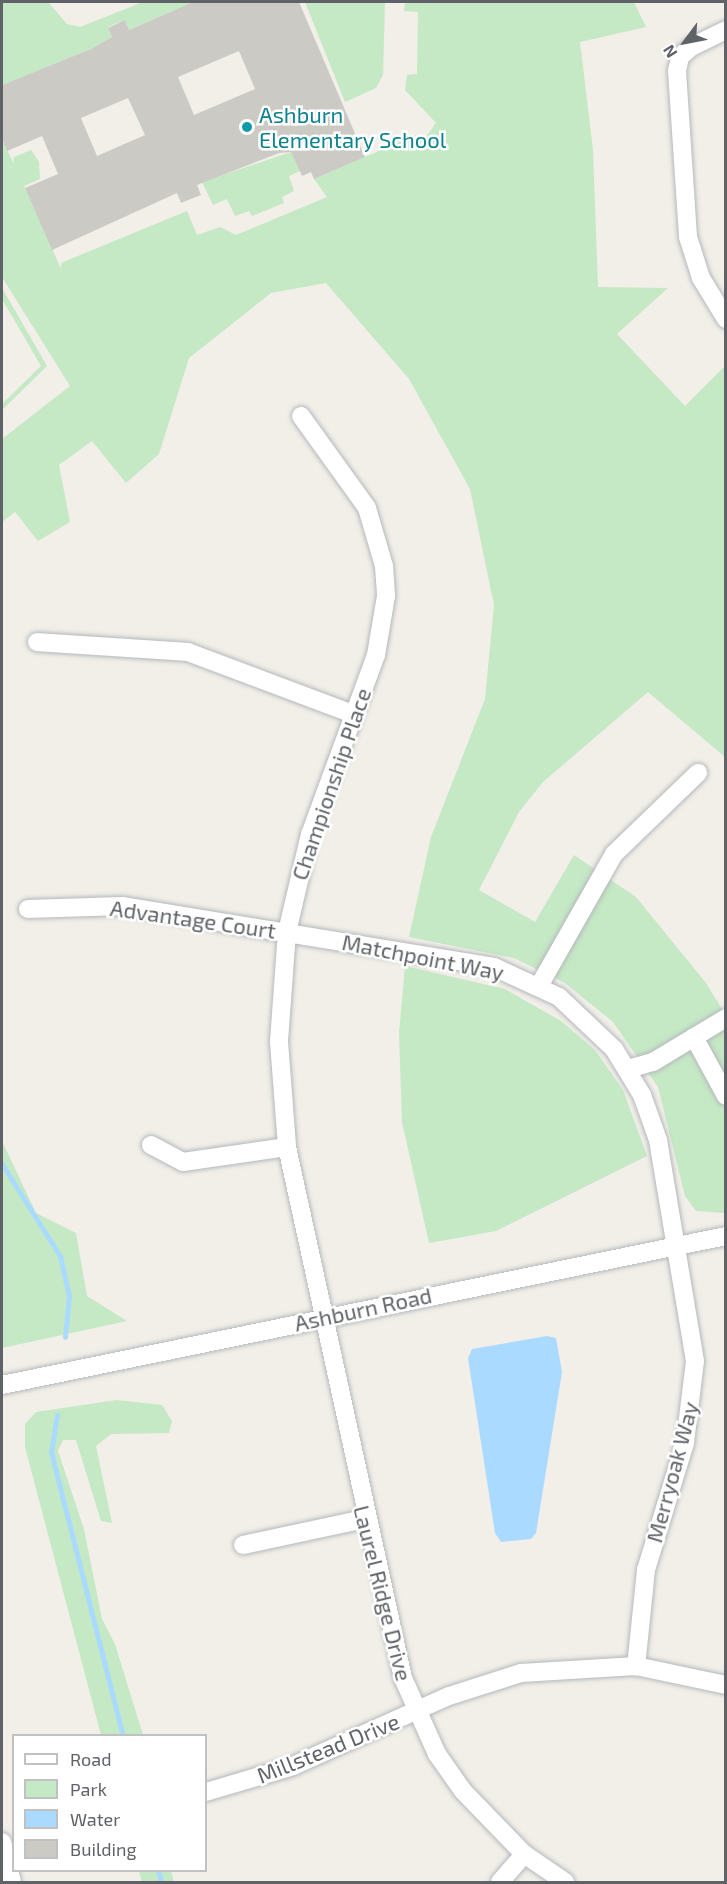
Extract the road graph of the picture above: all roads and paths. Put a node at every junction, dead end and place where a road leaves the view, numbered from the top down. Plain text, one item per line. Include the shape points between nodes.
1 (726, 30) edge
2 (726, 320) edge
3 (301, 416) dead end
4 (37, 642) dead end
5 (353, 714) junction
6 (698, 773) dead end
7 (28, 909) dead end
8 (287, 932) junction
9 (539, 986) junction
10 (726, 1018) edge
11 (694, 1037) junction
12 (628, 1069) junction
13 (726, 1096) edge
14 (151, 1144) dead end
15 (287, 1147) junction
16 (726, 1236) edge
17 (678, 1243) junction
18 (322, 1318) junction
19 (2, 1385) edge
20 (364, 1519) junction
21 (243, 1545) dead end
22 (636, 1666) junction
23 (726, 1685) edge
24 (416, 1711) junction
25 (207, 1792) edge
26 (5, 1847) edge
27 (524, 1854) junction
28 (12, 1882) edge
29 (500, 1882) edge
30 (565, 1882) edge

1 - 2 street via 691,47 680,57 677,71 688,237 701,278
3 - 5 street, Championship Place via 367,508 384,566 383,626
4 - 5 street via 188,652
5 - 8 street, Championship Place via 309,834
6 - 9 street via 614,854
7 - 8 street, Advantage Court via 122,906
8 - 9 street, Matchpoint Way via 466,960
8 - 15 street, Championship Place via 279,1042
9 - 12 street, Matchpoint Way via 597,1029
10 - 11 street
11 - 12 street via 653,1062
11 - 13 street
12 - 17 street, Matchpoint Way via 658,1140
14 - 15 street via 183,1161
15 - 18 street, Championship Place
16 - 17 street, Ashburn Road
17 - 18 street, Ashburn Road
17 - 22 street, Merryoak Way via 694,1330 694,1393 685,1443 646,1570
18 - 19 street, Ashburn Road
18 - 20 street, Laurel Ridge Drive
20 - 21 street
20 - 24 street, Laurel Ridge Drive via 392,1644
22 - 23 street, Millstead Drive
22 - 24 street, Millstead Drive via 520,1674
24 - 25 street, Millstead Drive via 293,1766
24 - 27 street, Laurel Ridge Drive via 463,1791
26 - 28 street
27 - 29 street
27 - 30 street, Laurel Ridge Drive

